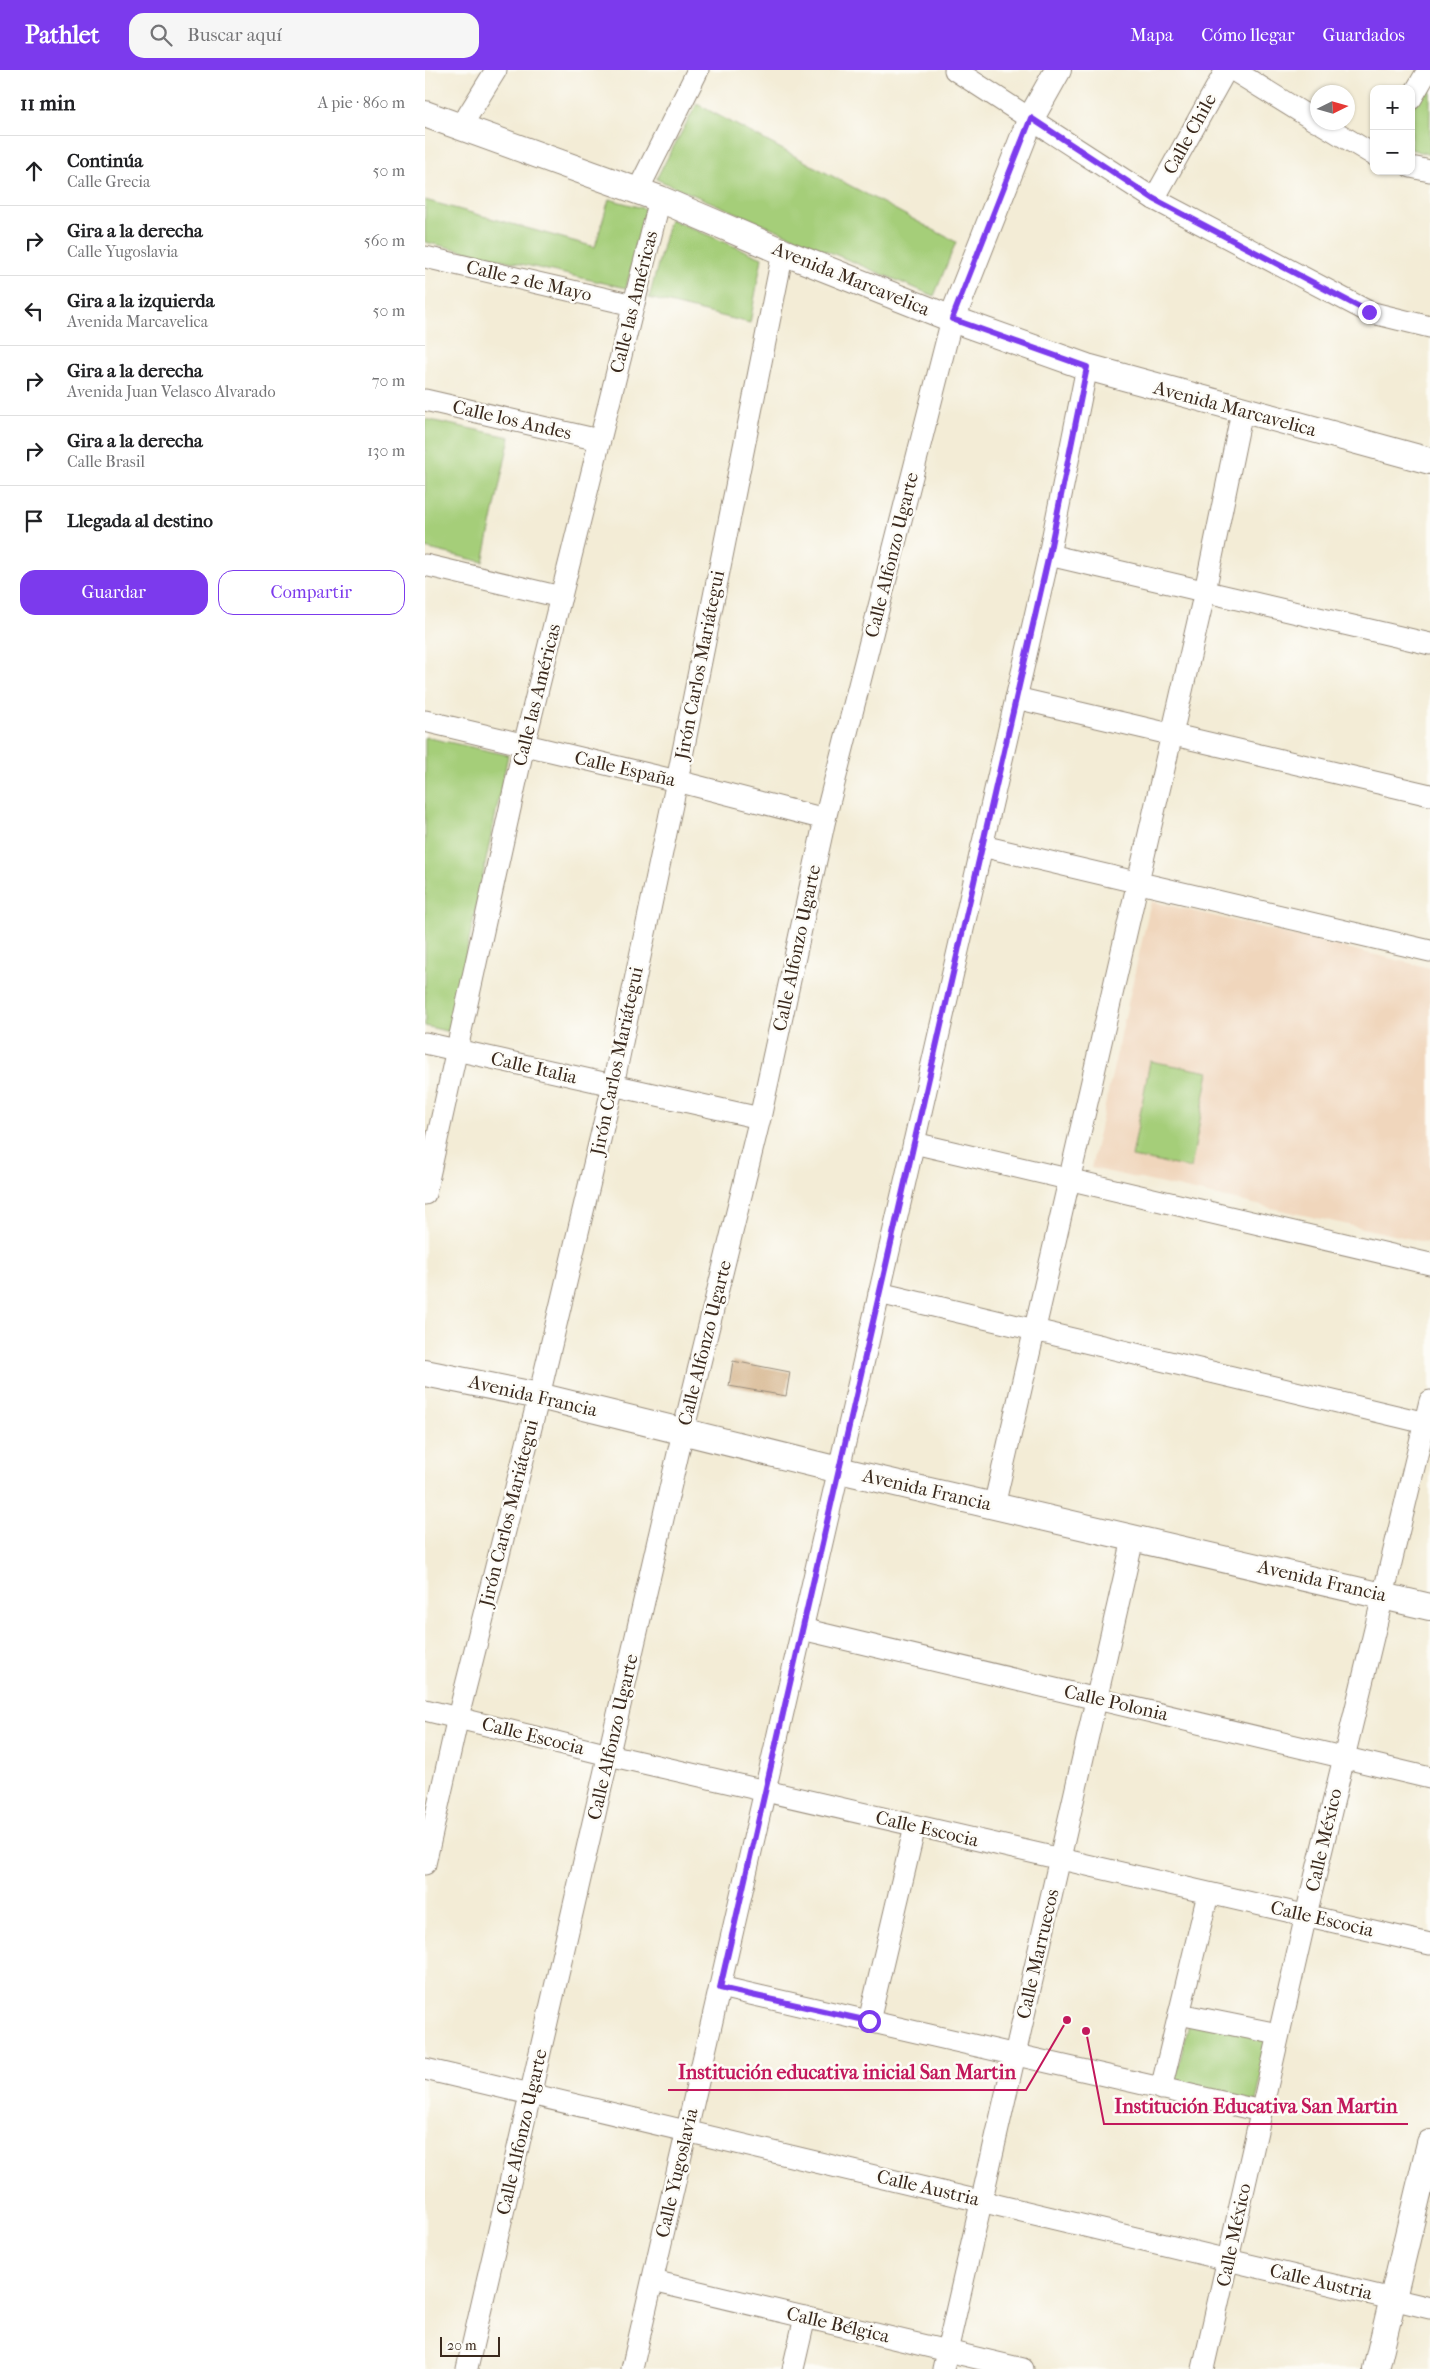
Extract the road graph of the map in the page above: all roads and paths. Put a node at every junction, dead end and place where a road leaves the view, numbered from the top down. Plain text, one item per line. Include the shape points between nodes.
1 (496, 70) edge
2 (698, 70) edge
3 (955, 70) edge
4 (1058, 70) edge
5 (1227, 70) edge
6 (1233, 70) edge
7 (1428, 70) edge
8 (1415, 92) edge
9 (425, 114) edge
10 (1310, 117) edge
11 (1031, 118) junction
12 (460, 128) junction
13 (1331, 130) edge
14 (1370, 154) edge
15 (1415, 168) edge
16 (1430, 171) edge
17 (649, 195) junction
18 (1154, 199) junction
19 (783, 252) junction
20 (425, 257) edge
21 (633, 304) junction
22 (952, 319) junction
23 (1430, 327) edge
24 (1087, 367) junction
25 (425, 400) edge
26 (1242, 411) junction
27 (599, 440) junction
28 (1430, 461) edge
29 (1049, 555) junction
30 (425, 565) edge
31 (1205, 591) junction
32 (561, 597) junction
33 (1430, 644) edge
34 (1016, 698) junction
35 (425, 722) edge
36 (1172, 734) junction
37 (524, 746) junction
38 (677, 781) junction
39 (1430, 795) edge
40 (825, 819) junction
41 (982, 846) junction
42 (1138, 883) junction
43 (1430, 951) edge
44 (425, 1043) edge
45 (456, 1050) junction
46 (613, 1086) junction
47 (760, 1118) junction
48 (914, 1143) junction
49 (1069, 1180) junction
50 (425, 1194) edge
51 (1430, 1264) edge
52 (879, 1293) junction
53 (1035, 1330) junction
54 (425, 1373) edge
55 (539, 1396) junction
56 (1430, 1401) edge
57 (1427, 1423) edge
58 (683, 1432) junction
59 (839, 1470) junction
60 (994, 1506) junction
61 (1133, 1539) junction
62 (1382, 1595) junction
63 (1430, 1607) edge
64 (802, 1629) junction
65 (1097, 1699) junction
66 (425, 1710) edge
67 (458, 1718) junction
68 (609, 1755) junction
69 (1344, 1757) junction
70 (1430, 1778) edge
71 (765, 1790) junction
72 (915, 1826) junction
73 (1060, 1860) junction
74 (425, 1864) edge
75 (1208, 1894) junction
76 (1306, 1915) junction
77 (1430, 1944) edge
78 (720, 1988) junction
79 (1179, 2014) junction
80 (869, 2021) junction
81 (1278, 2034) junction
82 (1015, 2055) junction
83 (425, 2069) edge
84 (1161, 2089) junction
85 (530, 2094) junction
86 (1261, 2111) junction
87 (687, 2131) junction
88 (1429, 2156) edge
89 (982, 2201) junction
90 (1229, 2260) junction
91 (653, 2281) junction
92 (1393, 2299) junction
93 (1430, 2308) edge
94 (805, 2317) junction
95 (945, 2360) edge
96 (467, 2369) edge
97 (632, 2369) edge
98 (793, 2369) edge
99 (1023, 2369) edge
100 (1203, 2369) edge
101 (1376, 2369) edge

1 - 12 street
2 - 17 street, Calle las Américas
3 - 11 street
4 - 11 street
5 - 18 street, Calle Chile
6 - 10 street
7 - 8 street
9 - 12 street, Avenida Marcavelica
11 - 18 street
11 - 22 street
12 - 17 street, Avenida Marcavelica
13 - 14 street
15 - 16 street
17 - 19 street, Avenida Marcavelica
17 - 21 street, Calle las Américas
18 - 23 street via 1369,312
19 - 22 street, Avenida Marcavelica
19 - 38 street, Jirón Carlos Mariátegui
20 - 21 street, Calle 2 de Mayo
21 - 27 street, Calle las Américas
22 - 24 street, Avenida Marcavelica
22 - 40 street, Calle Alfonzo Ugarte
24 - 26 street, Avenida Marcavelica
24 - 29 street, Calle Yugoslavia
25 - 27 street, Calle los Andes
26 - 28 street, Avenida Marcavelica
26 - 31 street
27 - 32 street, Calle las Américas
29 - 31 street
29 - 34 street, Calle Yugoslavia
30 - 32 street
31 - 33 street
31 - 36 street
32 - 37 street, Calle las Américas
34 - 36 street
34 - 41 street, Calle Yugoslavia
35 - 37 street, Calle España
36 - 39 street
36 - 42 street
37 - 38 street, Calle España
37 - 45 street, Calle las Américas
38 - 40 street, Calle España
38 - 46 street, Jirón Carlos Mariátegui
40 - 47 street, Calle Alfonzo Ugarte
41 - 42 street
41 - 48 street, Calle Yugoslavia
42 - 43 street
42 - 49 street
44 - 45 street, Calle Italia
45 - 46 street, Calle Italia
45 - 50 street, Calle las Américas
46 - 47 street, Calle Italia
46 - 55 street, Jirón Carlos Mariátegui
47 - 58 street, Calle Alfonzo Ugarte
48 - 49 street
48 - 52 street, Calle Yugoslavia
49 - 51 street
49 - 53 street
52 - 53 street
52 - 59 street, Calle Yugoslavia
53 - 57 street
53 - 60 street
54 - 55 street, Avenida Francia
55 - 58 street, Avenida Francia
55 - 67 street, Jirón Carlos Mariátegui
56 - 57 street, Calle México
57 - 62 street, Calle México
58 - 59 street, Avenida Francia
58 - 68 street, Calle Alfonzo Ugarte
59 - 60 street, Avenida Francia
59 - 64 street, Calle Yugoslavia
60 - 61 street, Avenida Francia
61 - 62 street, Avenida Francia
61 - 65 street, Calle Marruecos
62 - 63 street, Avenida Francia
62 - 69 street, Calle México
64 - 65 street, Calle Polonia
64 - 71 street, Calle Yugoslavia
65 - 69 street, Calle Polonia
65 - 73 street, Calle Marruecos
66 - 67 street, Calle Escocia
67 - 68 street, Calle Escocia
67 - 74 street, Jirón Carlos Mariátegui
68 - 71 street, Calle Escocia
68 - 85 street, Calle Alfonzo Ugarte
69 - 70 street, Calle Polonia
69 - 76 street, Calle México
71 - 72 street, Calle Escocia
71 - 78 street, Calle Yugoslavia
72 - 73 street, Calle Escocia
72 - 80 street
73 - 75 street, Calle Escocia
73 - 82 street, Calle Marruecos
75 - 76 street, Calle Escocia
75 - 79 street
76 - 77 street, Calle Escocia
76 - 81 street, Calle México
78 - 80 street
78 - 87 street, Calle Yugoslavia
79 - 81 street
79 - 84 street
80 - 82 street
81 - 86 street, Calle México
82 - 84 street
82 - 89 street, Calle Marruecos
83 - 85 street, Calle Austria
84 - 86 street
85 - 87 street, Calle Austria
85 - 96 street, Calle Alfonzo Ugarte
86 - 90 street, Calle México
87 - 89 street, Calle Austria
87 - 91 street, Calle Yugoslavia
88 - 92 street
89 - 90 street, Calle Austria
89 - 95 street, Calle Marruecos
90 - 92 street, Calle Austria
90 - 100 street, Calle México
91 - 94 street, Calle Bélgica
91 - 97 street, Calle Yugoslavia
92 - 93 street, Calle Austria
92 - 101 street
94 - 95 street, Calle Bélgica
94 - 98 street
95 - 99 street, Calle Bélgica

